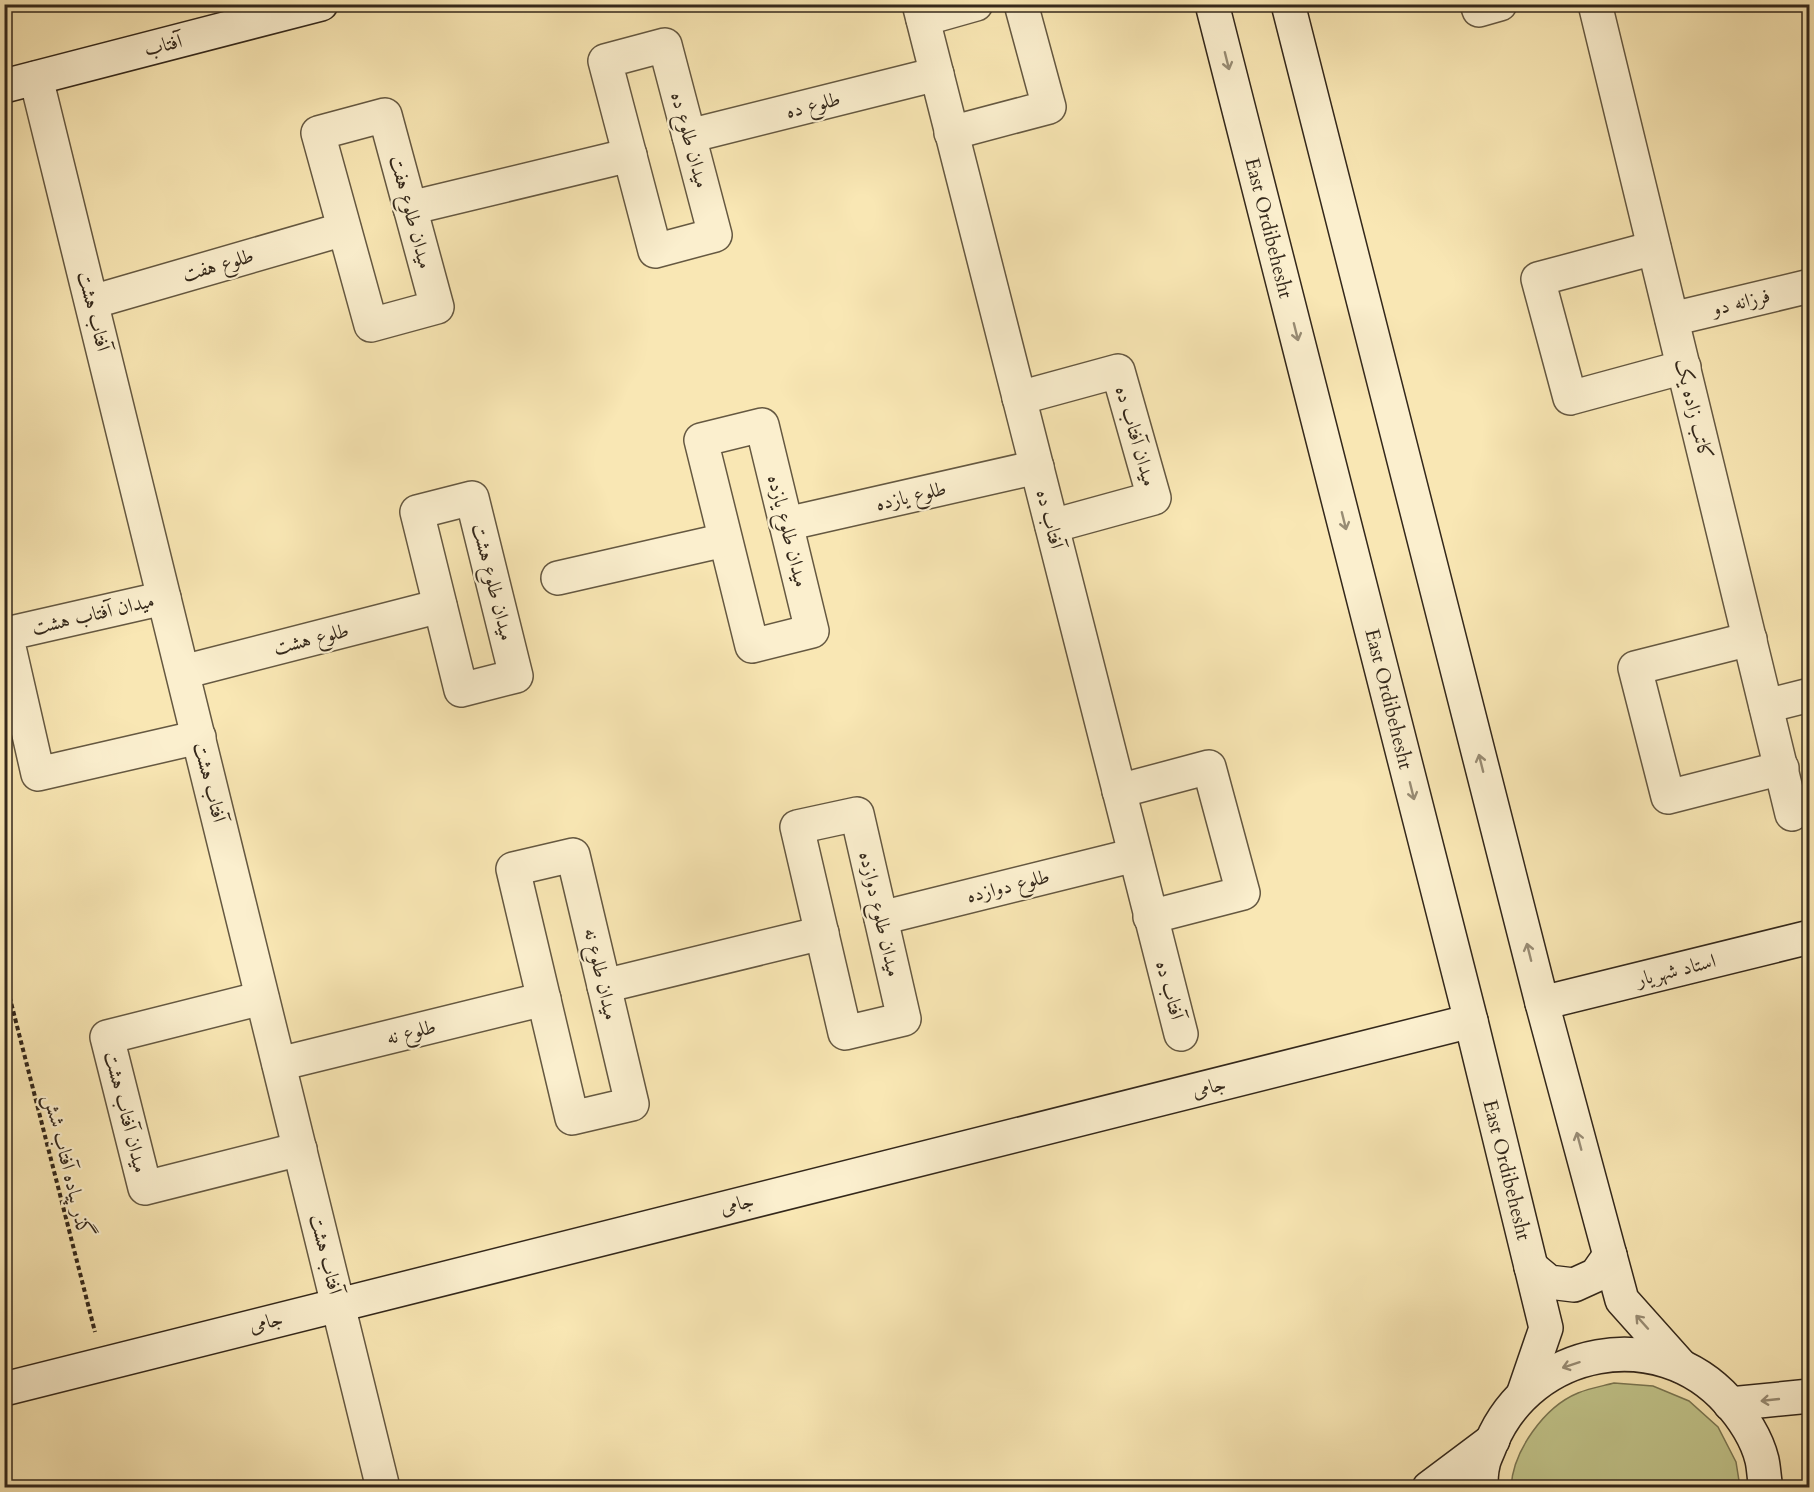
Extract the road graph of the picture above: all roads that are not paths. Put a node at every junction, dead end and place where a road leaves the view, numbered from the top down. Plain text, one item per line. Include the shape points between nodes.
1 (321, 4) edge
2 (976, 4) edge
3 (1021, 4) edge
4 (1212, 4) edge
5 (1288, 4) edge
6 (1478, 4) edge
7 (1500, 4) edge
8 (1595, 4) edge
9 (921, 12) edge
10 (937, 74) junction
11 (36, 78) junction
12 (4, 86) edge
13 (951, 133) junction
14 (689, 136) junction
15 (630, 156) junction
16 (410, 208) junction
17 (344, 229) junction
18 (1654, 248) junction
19 (1809, 286) edge
20 (92, 302) junction
21 (1672, 319) junction
22 (1684, 367) junction
23 (1019, 398) junction
24 (1037, 467) junction
25 (786, 524) junction
26 (1052, 526) junction
27 (725, 540) junction
28 (558, 578) dead end
29 (164, 598) junction
30 (440, 606) junction
31 (1750, 639) junction
32 (183, 672) junction
33 (1809, 695) edge
34 (1766, 706) junction
35 (199, 737) junction
36 (1782, 768) junction
37 (1119, 791) junction
38 (1792, 814) dead end
39 (1135, 855) junction
40 (1150, 917) junction
41 (881, 918) junction
42 (822, 933) junction
43 (1809, 938) edge
44 (604, 987) junction
45 (262, 998) junction
46 (544, 999) junction
47 (1542, 1003) junction
48 (1471, 1021) junction
49 (1181, 1034) dead end
50 (279, 1064) junction
51 (300, 1149) junction
52 (1610, 1255) junction
53 (1531, 1267) junction
54 (338, 1304) junction
55 (1681, 1366) junction
56 (4, 1389) edge
57 (1524, 1392) junction
58 (1809, 1396) edge
59 (1730, 1404) junction
60 (1493, 1440) junction
61 (383, 1488) edge
62 (1429, 1488) edge
63 (1481, 1488) edge
64 (1766, 1488) edge

1 - 11 street, آفتاب
2 - 9 street
3 - 13 street via 1049,107
4 -> 48 street, East Ordibehesht
47 -> 5 street
6 - 7 street via 1479,10
8 - 18 street, کاتب زاده یک
9 - 10 street, آفتاب ده
10 - 13 street, آفتاب ده
10 - 14 street, طلوع ده
11 - 12 street, آفتاب
11 - 20 street, آفتاب هشت
13 - 23 street, آفتاب ده
14 - 15 street, میدان طلوع ده via 665,45 605,61
14 - 15 street, میدان طلوع ده via 715,235 655,250
15 - 16 street
16 - 17 street, میدان طلوع هفت via 385,115 318,133
16 - 17 street, میدان طلوع هفت via 437,307 371,325
17 - 20 street, طلوع هفت
18 - 21 street, کاتب زاده یک
18 - 22 street via 1538,279 1570,398
19 - 21 street, فرزانه دو
20 - 29 street, آفتاب هشت
21 - 22 street, کاتب زاده یک
22 - 31 street, کاتب زاده یک
23 - 24 street, آفتاب ده
23 - 26 street, میدان آفتاب ده via 1118,371 1154,498
24 - 25 street, طلوع یازده
24 - 26 street, آفتاب ده
25 - 27 street, میدان طلوع یازده via 762,425 701,440
25 - 27 street, میدان طلوع یازده via 812,631 752,646
26 - 37 street, آفتاب ده
27 - 28 street
29 - 32 street, آفتاب هشت
29 - 35 street, میدان آفتاب هشت via 6,634 38,774
30 - 30 street, میدان طلوع هشت via 461,690 516,676 472,498 417,512
30 - 32 street, طلوع هشت
31 - 34 street, کاتب زاده یک
31 - 36 street via 1635,668 1668,797
32 - 35 street, آفتاب هشت
33 - 34 street
34 - 36 street, کاتب زاده یک
35 - 45 street, آفتاب هشت
36 - 38 street, کاتب زاده یک
37 - 39 street, آفتاب ده
37 - 40 street via 1209,767 1243,893
39 - 40 street, آفتاب ده
39 - 41 street, طلوع دوازده
40 - 49 street, آفتاب ده
41 - 42 street, میدان طلوع دوازده via 904,1019 845,1033
41 - 42 street, میدان طلوع دوازده via 857,814 797,827
42 - 44 street
43 - 47 street, استاد شهریار
44 - 46 street, میدان طلوع نه via 632,1104 572,1118
44 - 46 street, میدان طلوع نه via 573,855 513,869
45 - 50 street, آفتاب هشت
45 - 51 street, میدان آفتاب هشت via 107,1037 145,1188
46 - 50 street, طلوع نه
52 -> 47 street
48 - 53 street, East Ordibehesht
48 - 54 street, جامی
50 - 51 street, آفتاب هشت
51 - 54 street, آفتاب هشت
52 - 53 street via 1596,1275 1574,1285 1549,1282
55 -> 52 street via 1622,1300
53 - 57 street, East Ordibehesht via 1546,1328
54 - 56 street, جامی
54 - 61 street, آفتاب هشت
55 -> 57 street via 1641,1354 1599,1356 1559,1368
55 - 59 street via 1717,1388
57 - 60 street via 1498,1425
58 -> 59 street
59 - 64 street via 1744,1420 1762,1459
60 - 62 street
60 - 63 street via 1483,1464

